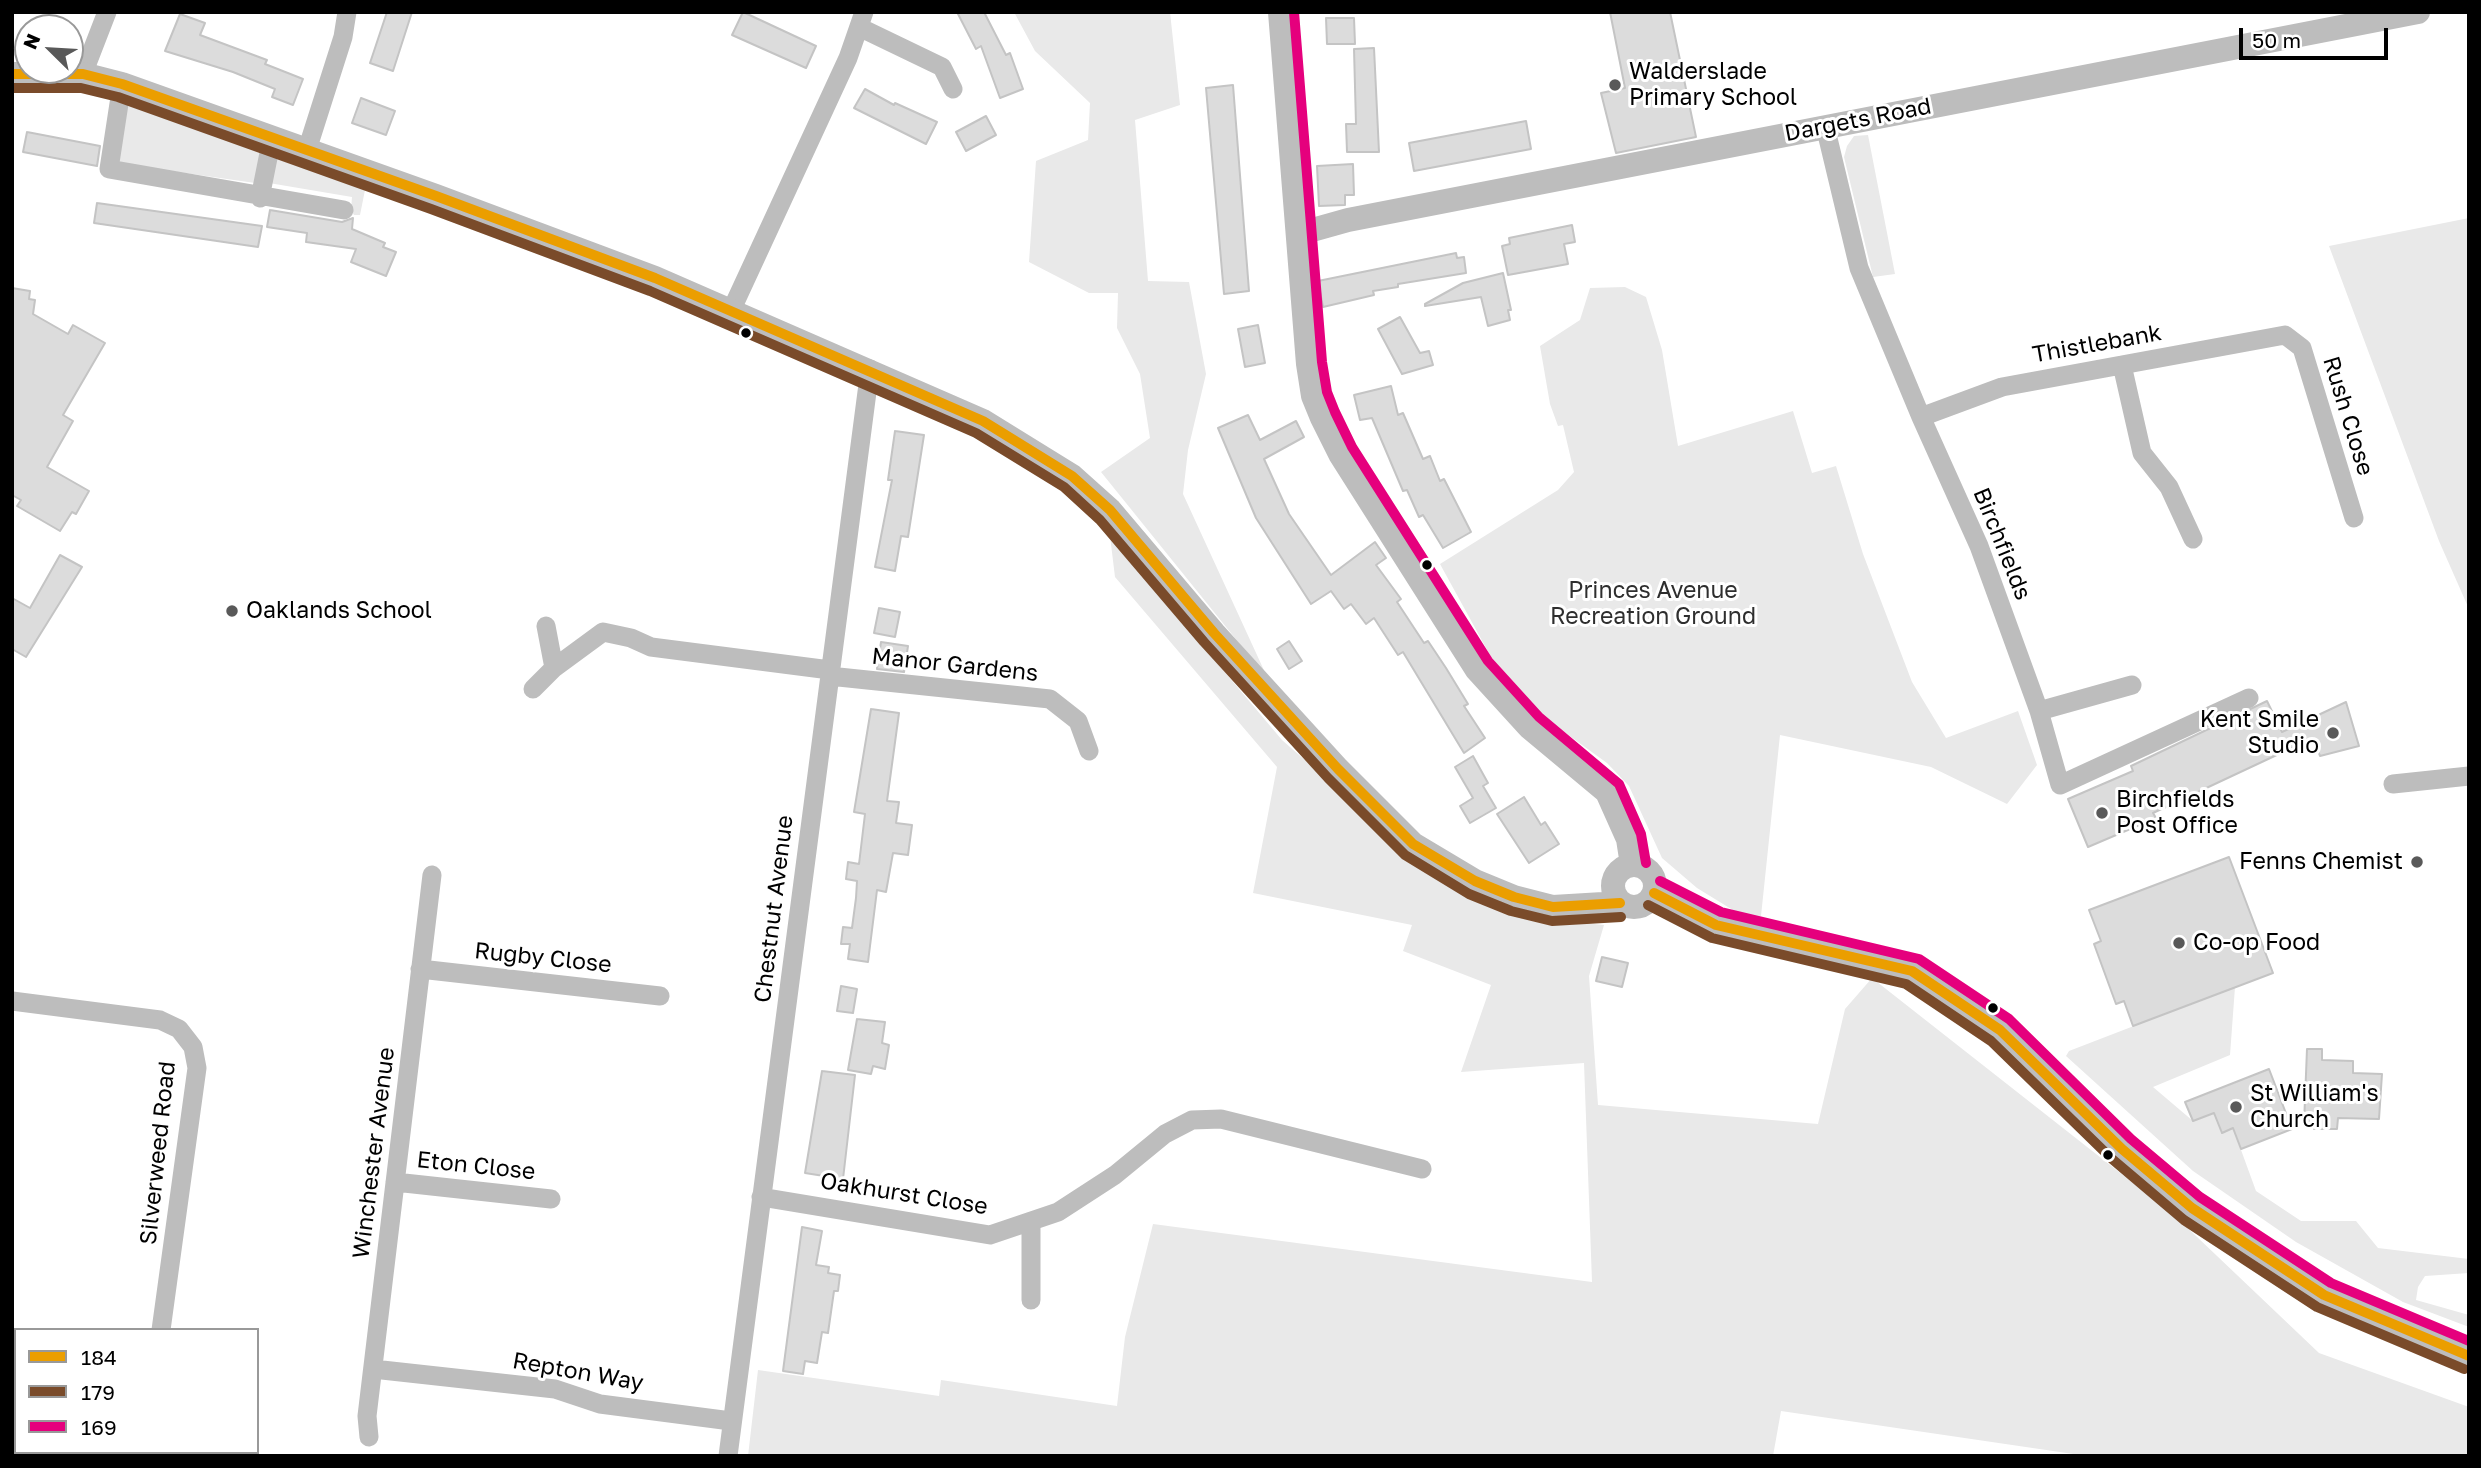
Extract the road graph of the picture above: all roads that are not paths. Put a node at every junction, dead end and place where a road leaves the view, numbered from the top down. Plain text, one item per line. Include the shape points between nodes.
1 (107, 12) edge
2 (346, 12) edge
3 (1280, 12) edge
4 (2418, 12) edge
5 (863, 20) edge
6 (84, 71) edge
7 (84, 74) edge
8 (122, 84) junction
9 (953, 89) dead end
10 (1825, 127) junction
11 (272, 138) junction
12 (307, 150) junction
13 (260, 198) junction
14 (344, 211) dead end
15 (1298, 234) junction
16 (732, 310) junction
17 (2285, 335) joint
18 (2122, 365) junction
19 (870, 369) junction
20 (1921, 417) junction
21 (2354, 518) dead end
22 (2193, 539) dead end
23 (546, 626) dead end
24 (554, 668) junction
25 (830, 673) junction
26 (2132, 685) dead end
27 (533, 689) dead end
28 (2249, 698) dead end
29 (2039, 711) junction
30 (1089, 751) dead end
31 (2469, 776) edge
32 (2393, 784) dead end
33 (1632, 865) junction
34 (432, 875) dead end
35 (1654, 892) junction
36 (1620, 902) junction
37 (420, 969) junction
38 (660, 996) dead end
39 (12, 1001) edge
40 (1422, 1169) dead end
41 (395, 1182) junction
42 (761, 1197) junction
43 (551, 1199) dead end
44 (1031, 1221) junction
45 (1031, 1300) dead end
46 (161, 1328) edge
47 (2469, 1356) edge
48 (373, 1369) junction
49 (732, 1421) junction
50 (369, 1437) dead end
51 (728, 1456) edge

1 - 6 street
2 - 12 street via 343,37
3 - 15 street
4 - 10 street, Dargets Road
5 - 9 street via 943,67
5 - 16 street
7 - 8 street
8 - 11 street
8 - 13 street via 108,169
10 - 15 street, Dargets Road via 1348,220
10 - 20 street, Birchfields via 1859,268
11 - 12 street
11 - 13 street
12 - 16 street
13 - 14 street
15 - 33 street via 1313,396 1334,442 1477,670 1528,727 1607,792 1628,839
16 - 19 street
17 - 18 street, Thistlebank
17 - 21 street, Rush Close via 2302,348
18 - 20 street, Thistlebank via 2002,387
18 - 22 street via 2142,453 2169,487
19 - 25 street, Chestnut Avenue
19 - 36 street via 1003,432 1092,493 1338,769 1413,844 1475,881 1514,897 1553,907
20 - 29 street, Birchfields via 1979,546
23 - 24 street
24 - 25 street, Manor Gardens via 603,632 651,647
24 - 27 street
25 - 30 street, Manor Gardens via 1051,699 1078,721
25 - 42 street, Chestnut Avenue
26 - 29 street
28 - 29 street, Birchfields via 2060,785
31 - 32 street
33 - 35 street via 1651,873
33 - 36 street via 1619,871 1613,883
34 - 37 street, Winchester Avenue
35 - 36 street via 1640,907
35 - 47 street via 1716,925 1912,971 2000,1030 2122,1149 2192,1208 2324,1295
37 - 38 street, Rugby Close
37 - 41 street, Winchester Avenue
39 - 46 street, Silverweed Road via 160,1020 179,1029 193,1047 197,1068
40 - 44 street, Oakhurst Close via 1221,1119 1192,1120 1165,1134 1115,1175 1058,1212
41 - 43 street, Eton Close
41 - 48 street, Winchester Avenue
42 - 44 street, Oakhurst Close via 990,1235
42 - 49 street, Chestnut Avenue
44 - 45 street
48 - 49 street, Repton Way via 555,1389 600,1404
48 - 50 street, Winchester Avenue
49 - 51 street, Chestnut Avenue

